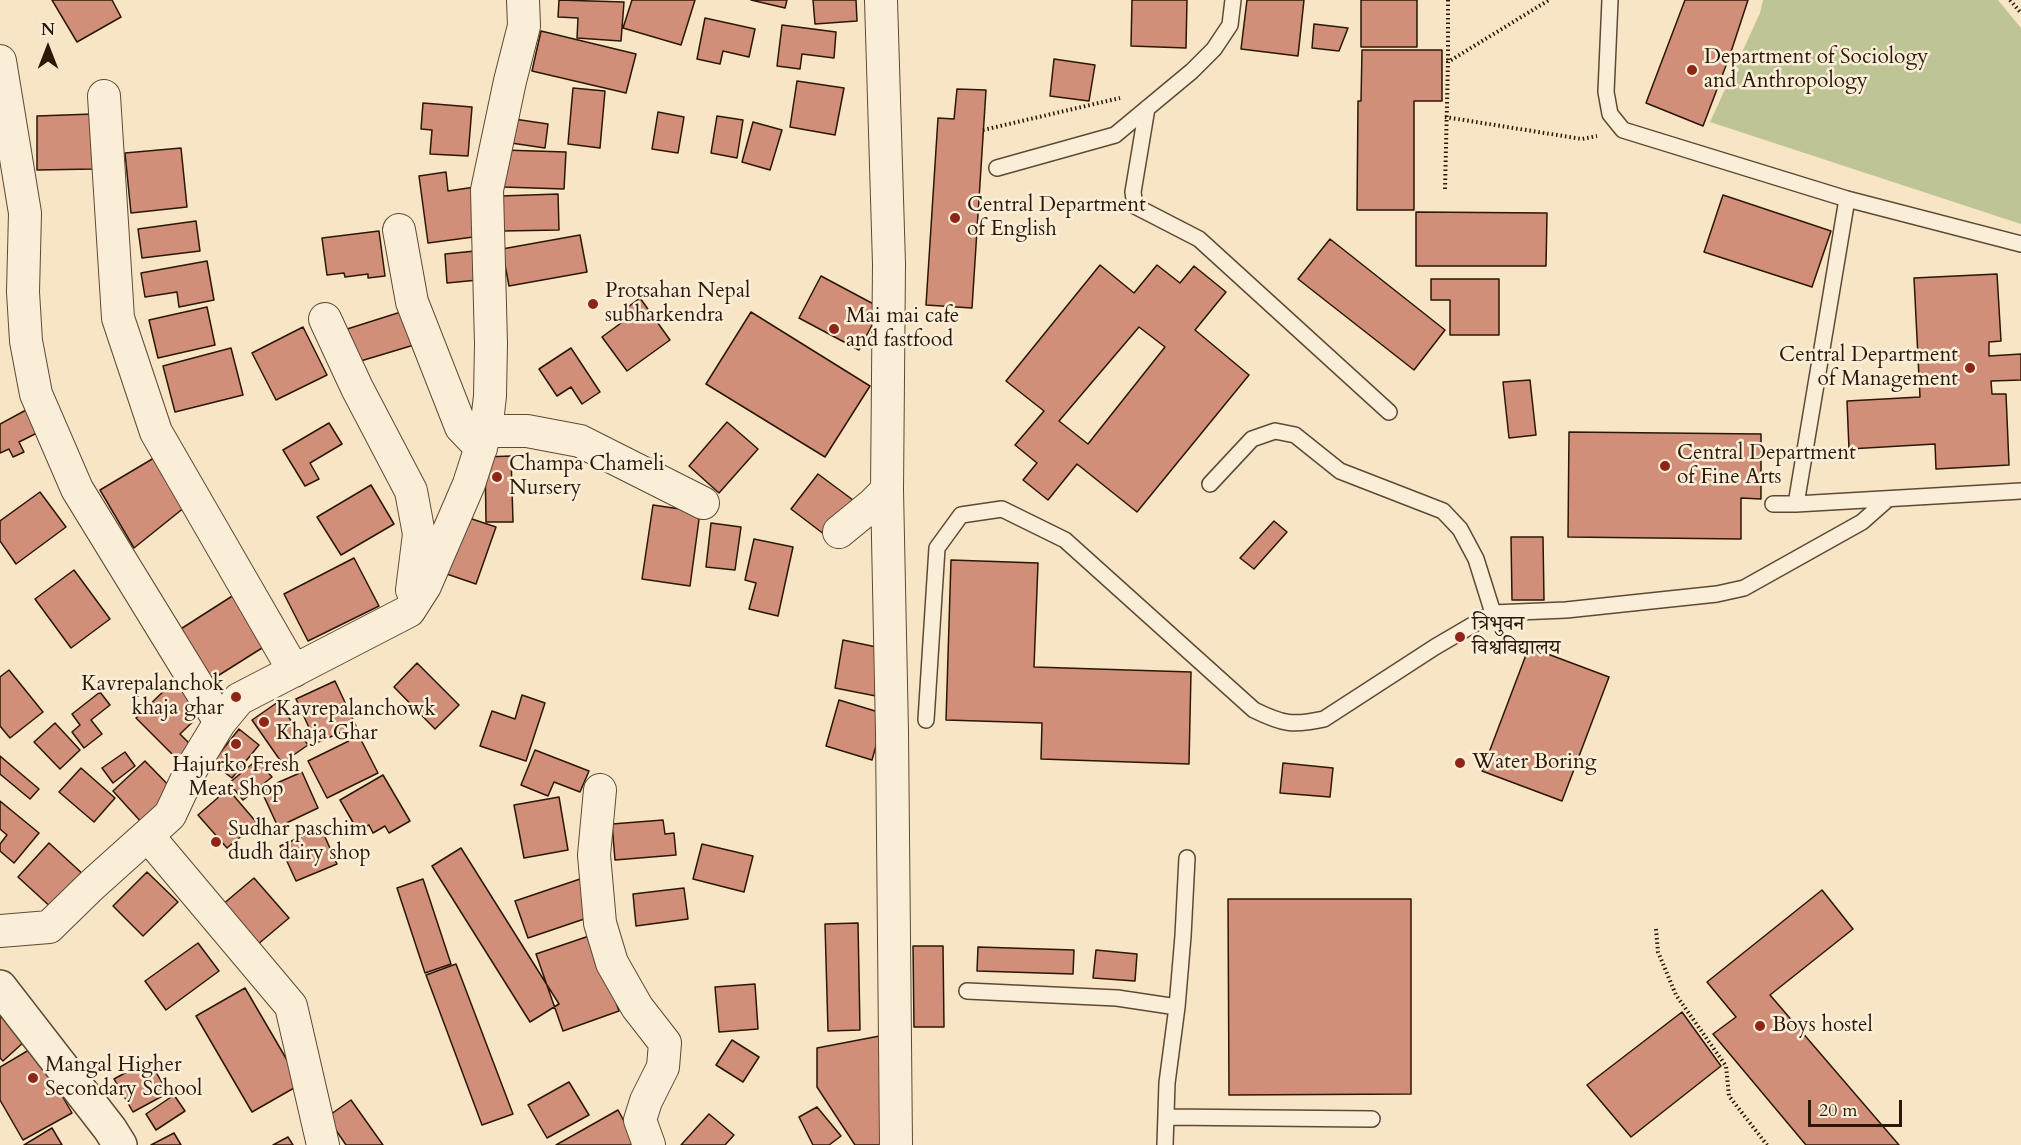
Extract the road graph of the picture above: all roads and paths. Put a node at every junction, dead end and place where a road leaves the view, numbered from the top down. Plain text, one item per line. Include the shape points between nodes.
1 (523, 0) edge
2 (881, 0) edge
3 (1233, 0) edge
4 (1448, 0) edge
5 (1549, 0) edge
6 (1610, 0) edge
7 (2010, 0) edge
8 (2021, 13) edge
9 (0, 61) edge
10 (1448, 62) junction
11 (104, 96) dead end
12 (1126, 97) dead end
13 (1147, 108) junction
14 (1444, 117) dead end
15 (983, 130) dead end
16 (1623, 130) junction
17 (997, 168) dead end
18 (1445, 189) dead end
19 (1846, 199) junction
20 (399, 230) dead end
21 (2021, 244) edge
22 (325, 319) dead end
23 (1389, 412) dead end
24 (484, 439) junction
25 (1210, 484) dead end
26 (887, 490) junction
27 (2021, 491) edge
28 (1888, 499) junction
29 (703, 503) dead end
30 (1773, 504) dead end
31 (1796, 504) junction
32 (839, 532) dead end
33 (409, 611) junction
34 (1494, 613) junction
35 (294, 671) junction
36 (926, 720) dead end
37 (220, 722) junction
38 (600, 790) dead end
39 (148, 836) junction
40 (1187, 858) dead end
41 (1656, 929) dead end
42 (0, 931) edge
43 (0, 987) edge
44 (967, 991) dead end
45 (1177, 1008) junction
46 (1166, 1117) junction
47 (1372, 1119) dead end
48 (120, 1145) edge
49 (323, 1145) edge
50 (649, 1145) edge
51 (896, 1145) edge
52 (1165, 1145) edge
53 (1767, 1145) edge

1 - 24 street via 524,26 487,190 491,344
2 - 26 street via 889,264
3 - 13 lane via 1230,25 1214,49
4 - 10 path
5 - 10 path
6 - 16 lane via 1606,92 1610,114
7 - 8 path
9 - 37 street via 25,213 23,292 26,341 36,394 77,489
10 - 18 path
11 - 35 street via 121,328 156,432
12 - 15 path
13 - 17 lane via 1115,135
13 - 23 lane via 1133,192 1135,206 1199,239
14 - 16 path via 1582,139
16 - 19 lane
19 - 21 lane
19 - 31 lane
20 - 24 street via 412,302 461,426
22 - 33 street via 411,491 419,534
24 - 29 street via 527,431 580,441
24 - 33 street via 425,586
25 - 34 lane via 1252,439 1275,431 1295,435 1340,471 1443,511 1460,530 1476,559
26 - 32 street
26 - 51 street
27 - 28 lane
28 - 31 lane
28 - 34 lane via 1862,522 1744,588 1566,610
30 - 31 lane
33 - 35 street
34 - 36 lane via 1324,719 1279,722 1254,710 1065,540 1002,509 961,515 936,548
35 - 37 street via 239,699
37 - 39 street via 170,815
38 - 50 street via 594,855 600,923 612,963 637,1008 665,1043 663,1067 640,1120
39 - 42 street via 49,927
39 - 49 street via 291,1006
40 - 45 lane
41 - 53 path via 1658,952 1676,995 1726,1066 1729,1096
43 - 48 street
44 - 45 lane via 1117,998
45 - 46 lane
46 - 47 lane
46 - 52 lane

